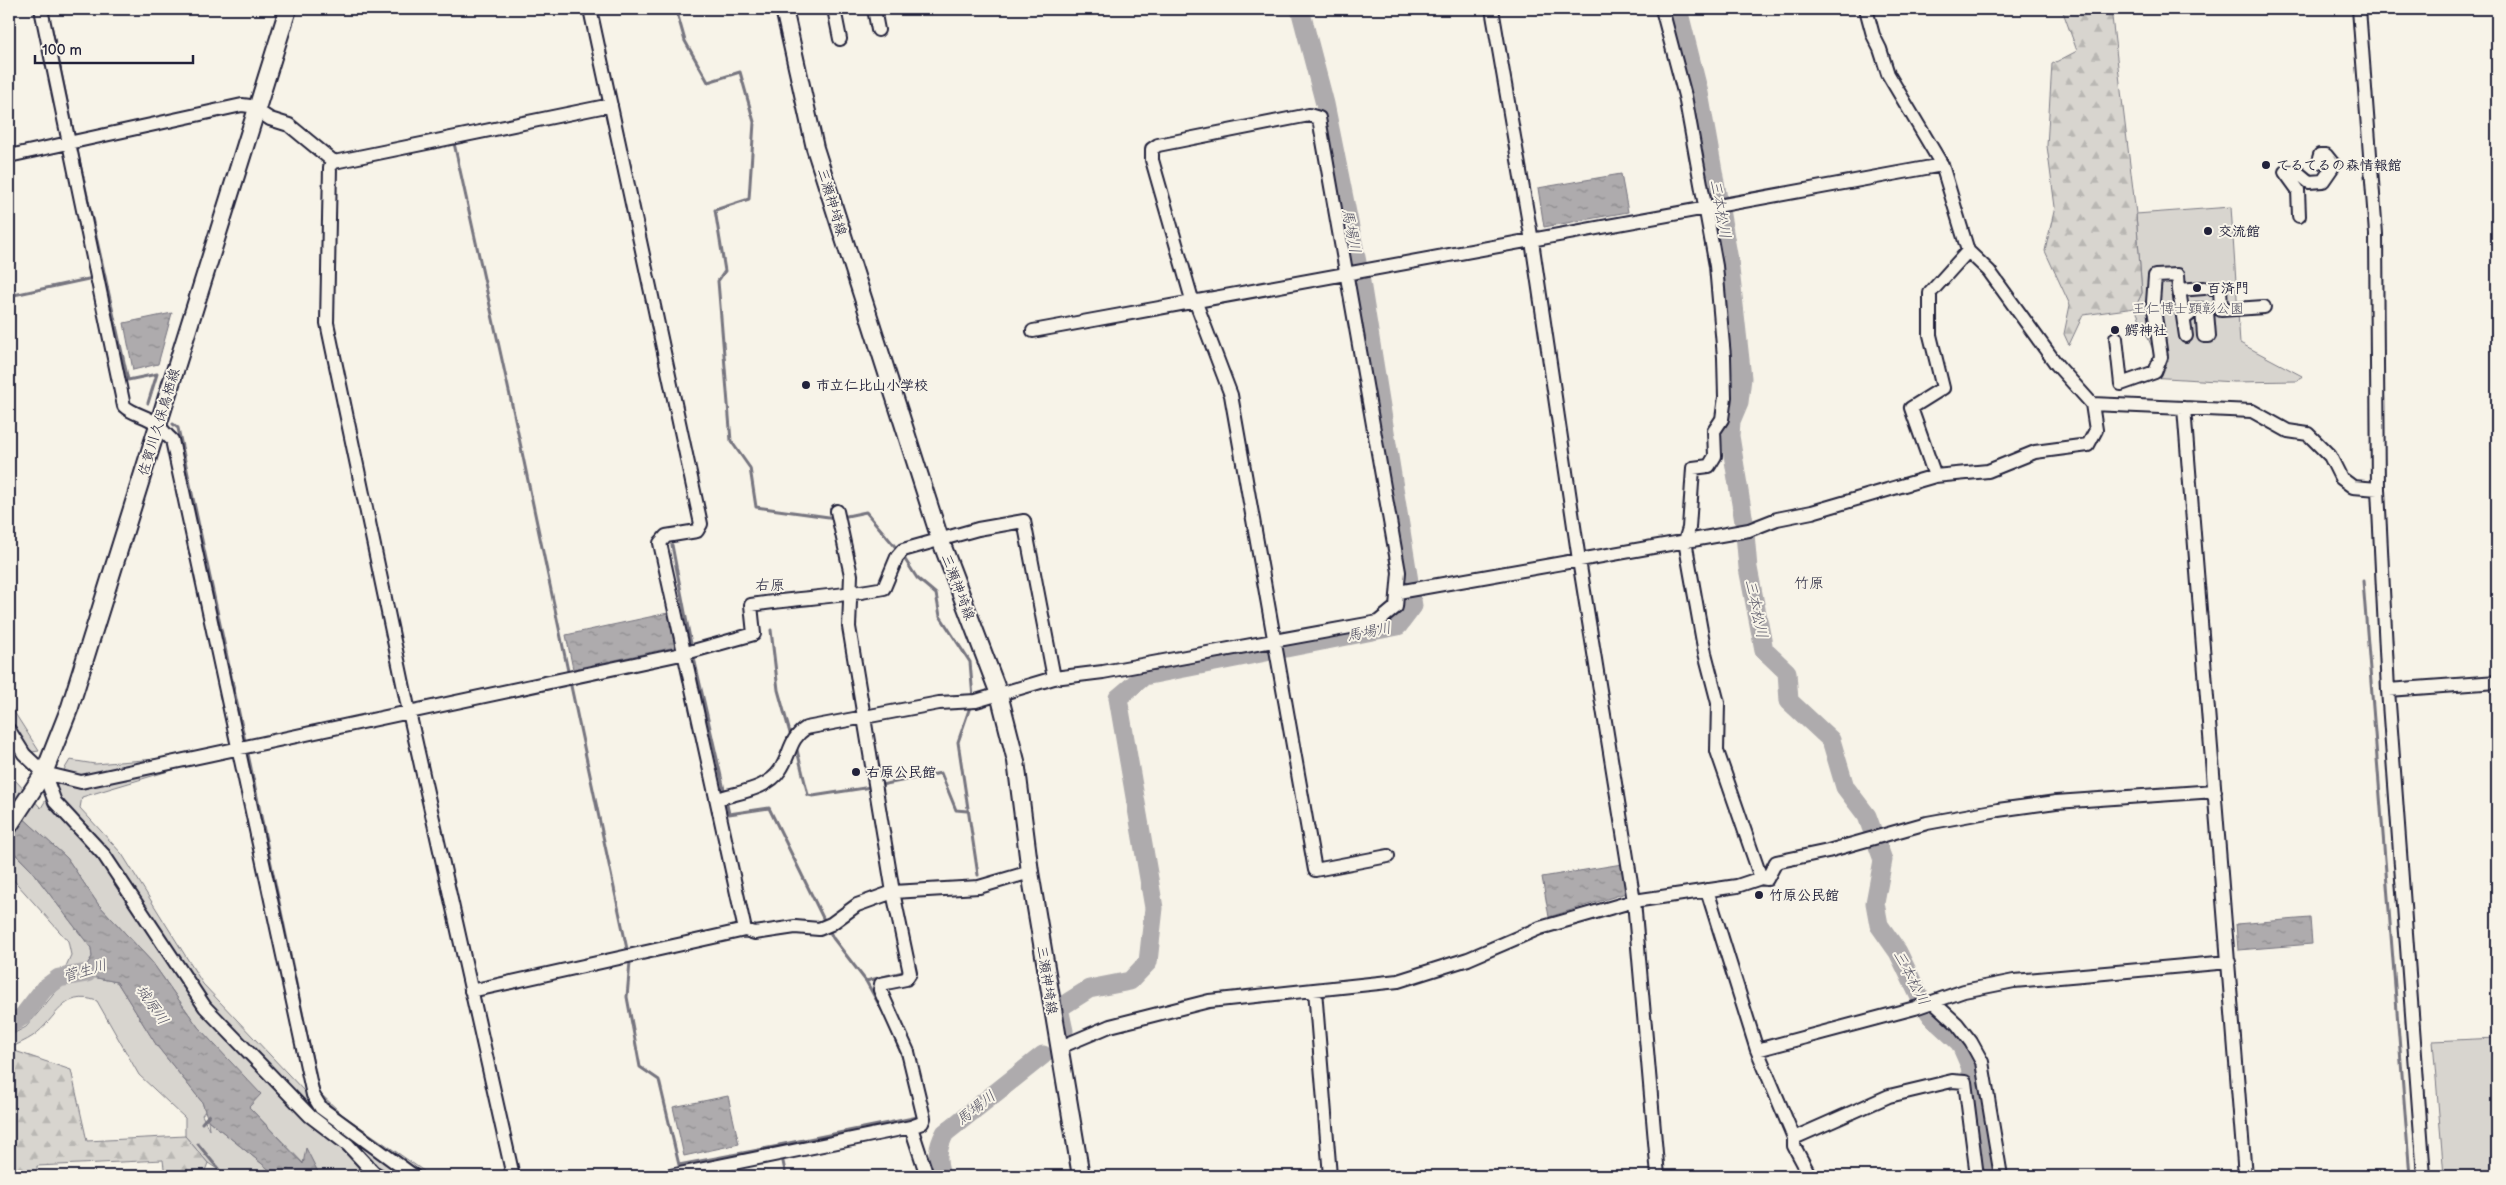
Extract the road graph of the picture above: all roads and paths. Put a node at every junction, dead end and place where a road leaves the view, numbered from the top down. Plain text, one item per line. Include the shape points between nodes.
1 (41, 9) edge
2 (288, 9) edge
3 (590, 9) edge
4 (784, 9) edge
5 (834, 9) edge
6 (874, 9) edge
7 (1492, 9) edge
8 (1662, 9) edge
9 (1866, 9) edge
10 (2359, 9) edge
11 (878, 30) dead end
12 (840, 39) dead end
13 (611, 105) junction
14 (256, 108) junction
15 (70, 144) junction
16 (9, 156) edge
17 (334, 162) junction
18 (2318, 162) dead end
19 (1942, 166) junction
20 (1707, 209) junction
21 (2299, 216) dead end
22 (1532, 241) junction
23 (1968, 251) junction
24 (1348, 275) junction
25 (2180, 290) junction
26 (1196, 303) junction
27 (2264, 307) dead end
28 (2207, 312) dead end
29 (2184, 319) junction
30 (1033, 331) dead end
31 (2186, 336) dead end
32 (2116, 338) dead end
33 (2092, 404) junction
34 (2184, 408) junction
35 (158, 425) junction
36 (1935, 476) junction
37 (2378, 489) junction
38 (837, 511) dead end
39 (940, 539) junction
40 (1685, 541) junction
41 (1579, 560) junction
42 (1398, 592) junction
43 (850, 595) junction
44 (1274, 640) junction
45 (686, 653) junction
46 (1054, 678) junction
47 (2497, 682) edge
48 (2388, 690) junction
49 (999, 694) junction
50 (409, 712) junction
51 (864, 718) junction
52 (9, 730) edge
53 (238, 749) junction
54 (41, 777) junction
55 (2215, 791) junction
56 (718, 799) junction
57 (9, 826) edge
58 (1388, 856) dead end
59 (1030, 872) junction
60 (1761, 878) junction
61 (1707, 890) junction
62 (892, 892) junction
63 (1634, 901) junction
64 (745, 930) junction
65 (2229, 962) junction
66 (1315, 990) junction
67 (471, 991) junction
68 (1933, 1002) junction
69 (1058, 1048) junction
70 (1757, 1050) junction
71 (911, 1126) junction
72 (1794, 1138) junction
73 (402, 1173) edge
74 (380, 1176) edge
75 (414, 1176) edge
76 (512, 1176) edge
77 (670, 1176) edge
78 (927, 1176) edge
79 (1081, 1176) edge
80 (1330, 1176) edge
81 (1658, 1176) edge
82 (1810, 1176) edge
83 (1977, 1176) edge
84 (2001, 1176) edge
85 (2246, 1176) edge
86 (2424, 1176) edge

1 - 15 street
2 - 14 main road, 佐賀川久保鳥栖線
3 - 13 street
4 - 39 main road, 三瀬神埼線 via 815,148
5 - 12 street
6 - 11 street
7 - 22 street
8 - 20 street via 1685,96
9 - 19 street via 1888,74
10 - 37 street via 2376,234
13 - 17 street
13 - 45 street via 701,524 697,530 666,536 660,543
14 - 15 street via 242,105
14 - 17 street via 270,119 288,125
14 - 35 main road, 佐賀川久保鳥栖線
15 - 16 street
15 - 35 street via 124,406
17 - 50 street via 330,167 327,323
18 - 21 street via 2320,155 2326,154 2334,165 2323,181 2309,182 2297,172 2285,172 2298,190
19 - 20 street
19 - 23 street
20 - 22 street
20 - 40 street via 1716,266 1725,397 1722,419 1714,431 1715,456 1710,466 1693,468 1689,528
22 - 24 street
22 - 41 street
23 - 33 street via 1989,271 2057,364
23 - 36 street via 1930,293 1930,336 1943,388 1911,408
24 - 26 street
24 - 26 street via 1319,118 1309,115 1158,145 1152,149 1152,160 1191,296
24 - 42 street via 1399,572
25 - 27 street via 2220,287 2221,310
25 - 29 street
25 - 32 street via 2178,276 2155,276 2153,302 2161,357 2155,372 2121,384
26 - 30 street
26 - 44 street via 1231,395
28 - 29 street via 2209,336 2204,336 2202,309 2196,309
29 - 31 street
33 - 34 street via 2122,400
33 - 36 street via 2096,430 2088,445 2035,452 1988,471
34 - 37 street via 2252,411 2288,431 2308,434 2330,456 2341,478 2353,487
34 - 55 street
35 - 53 street via 172,440
35 - 54 main road, 佐賀川久保鳥栖線 via 70,707
36 - 40 street via 1777,519 1749,530
37 - 48 street
38 - 43 street via 851,575
39 - 43 street via 904,550 897,557 884,588
39 - 46 street via 1024,521
39 - 49 main road, 三瀬神埼線
40 - 41 street
40 - 60 street via 1705,653 1718,703 1717,751
41 - 42 street
41 - 63 street
42 - 44 street via 1396,607 1378,622
43 - 45 street via 792,598 751,605 754,634
43 - 51 street via 849,627
44 - 46 street
44 - 58 street via 1315,870
45 - 50 street
45 - 56 street
46 - 49 street
47 - 48 street
48 - 86 street
49 - 51 street via 970,702 939,703
49 - 59 main road, 三瀬神埼線 via 1016,761
50 - 53 street
50 - 67 street
51 - 56 street via 806,728 796,734 780,770 766,784
51 - 62 street
52 - 54 street
53 - 54 street via 81,782
53 - 73 street via 313,1095 321,1108
54 - 57 main road, 佐賀川久保鳥栖線
54 - 74 street via 55,802 104,855 205,1007 310,1116 348,1145
55 - 60 street via 2056,802 1952,818 1776,862 1767,879
55 - 65 street
56 - 64 street
59 - 62 street via 979,887
59 - 69 main road, 三瀬神埼線
60 - 61 street via 1737,886
61 - 63 street
61 - 70 street
62 - 64 street via 857,905 827,926 762,933
62 - 71 street via 910,972 906,979 881,984 880,990 908,1052 924,1118
63 - 66 street via 1540,928 1468,960 1398,981
63 - 81 street
64 - 67 street
65 - 68 street via 2014,981 1964,991
65 - 85 street
66 - 69 street via 1190,1005 1110,1026
66 - 80 street
67 - 76 street
68 - 70 street
68 - 84 street via 1957,1024 1982,1062
69 - 79 main road, 三瀬神埼線
70 - 72 street
71 - 77 street
71 - 78 street
72 - 82 street via 1794,1146
72 - 83 street via 1889,1096 1952,1081 1965,1082
73 - 75 street

